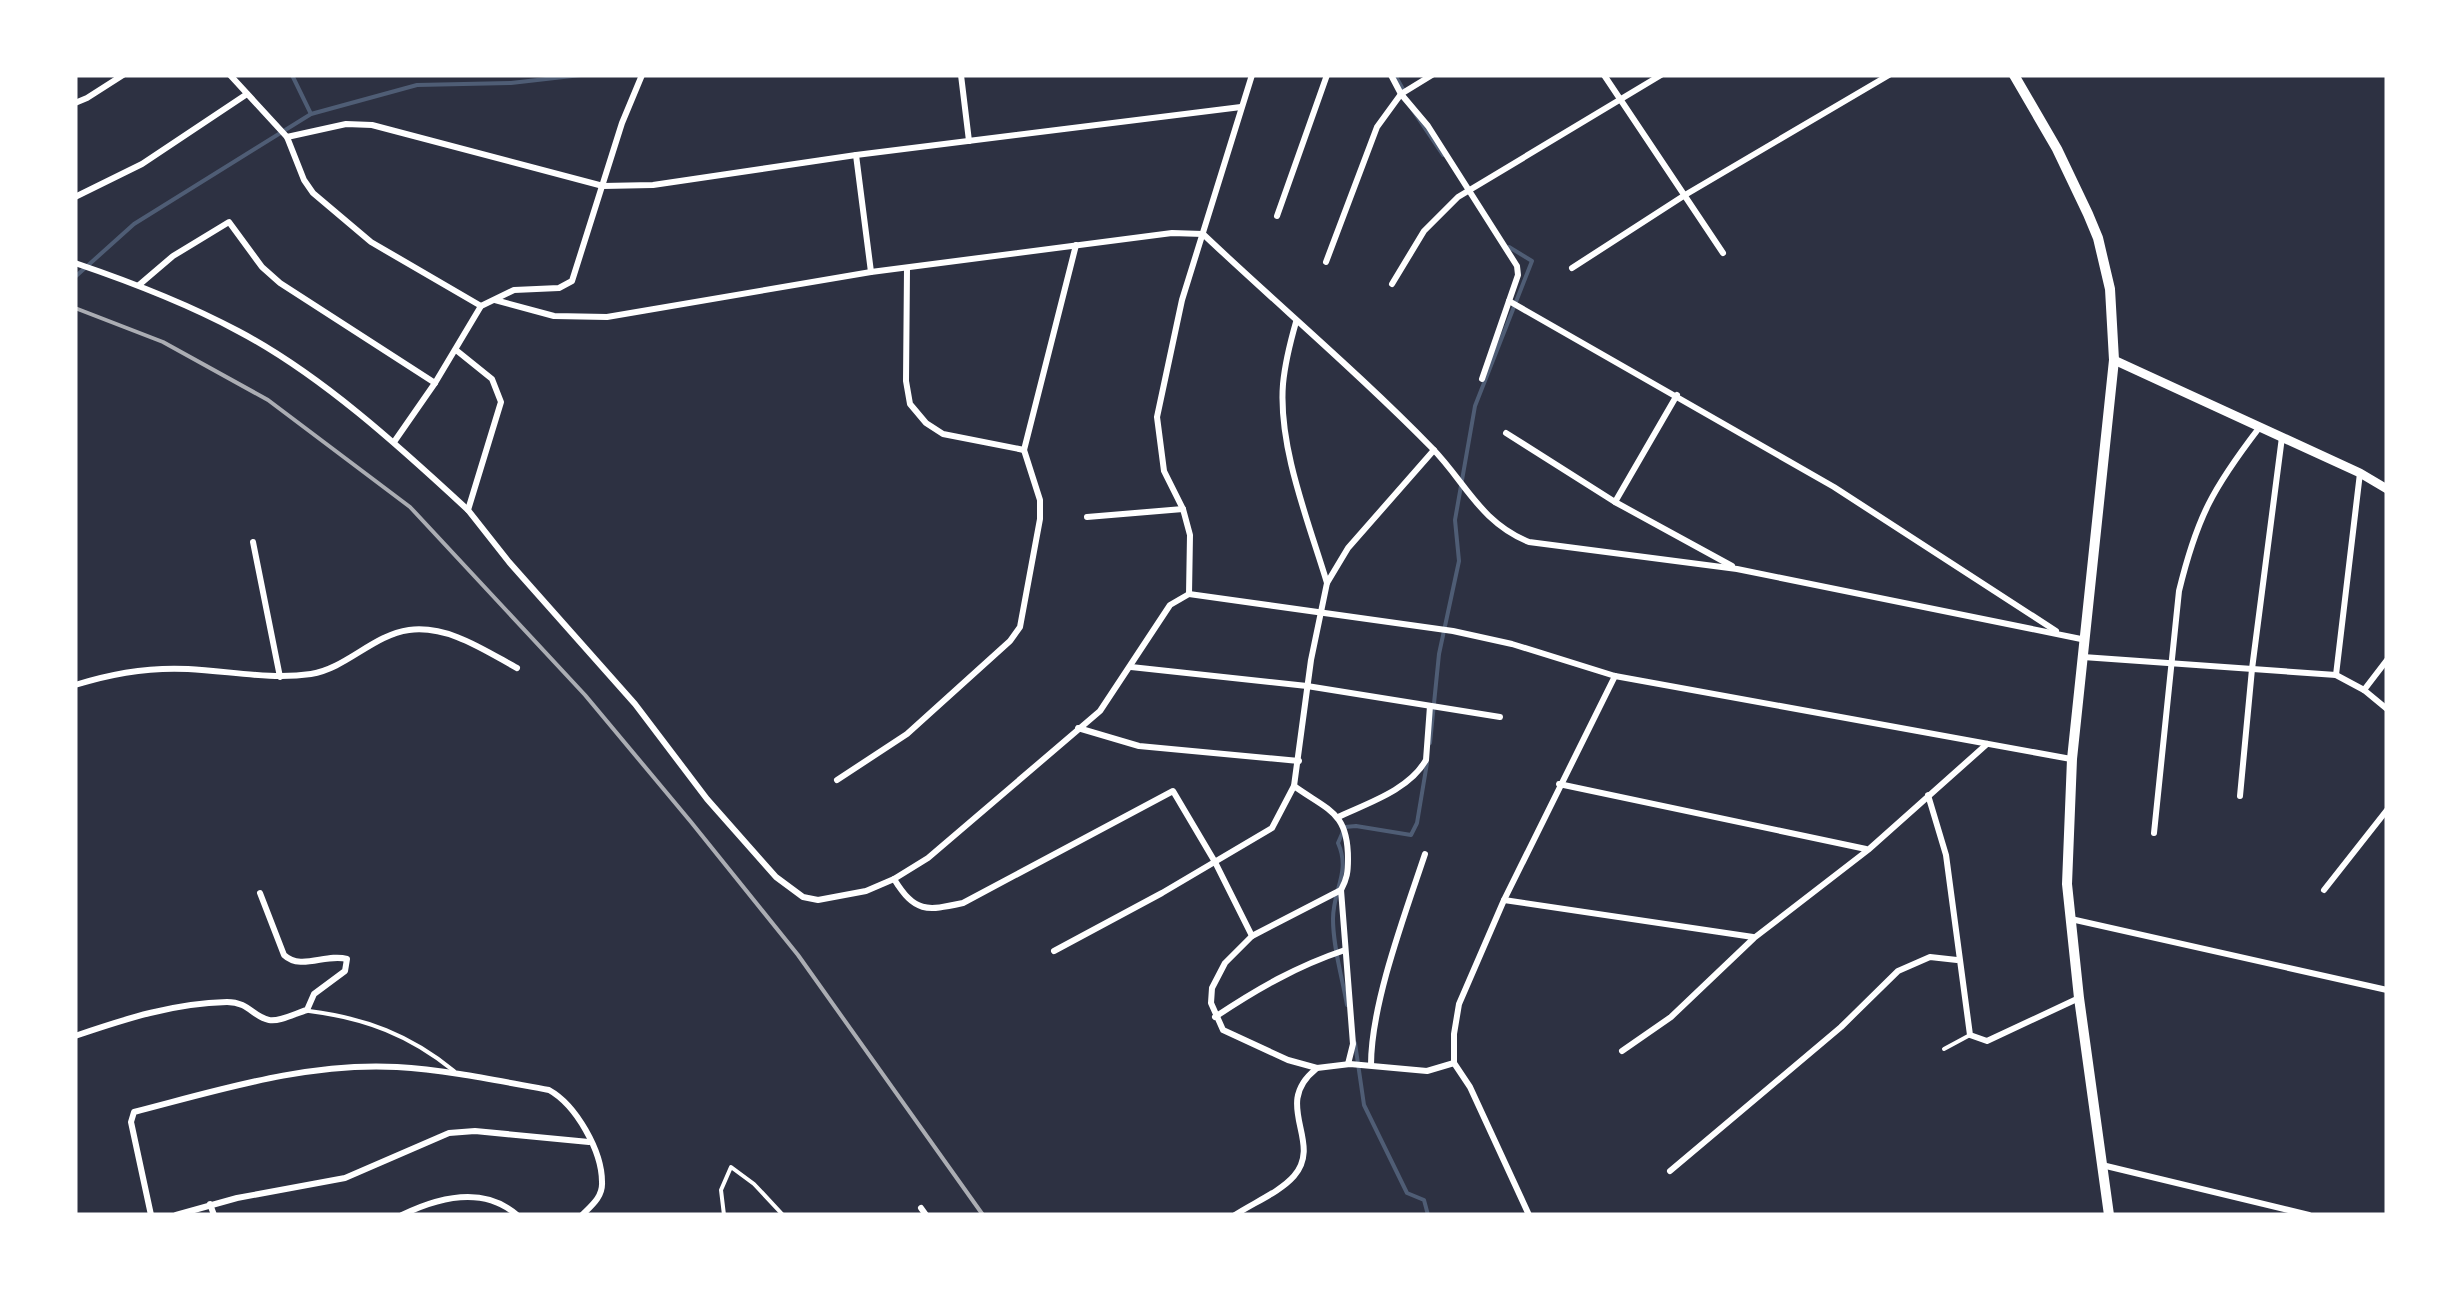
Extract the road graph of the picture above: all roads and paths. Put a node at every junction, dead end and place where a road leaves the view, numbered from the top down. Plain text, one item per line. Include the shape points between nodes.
1 (123, 75) edge
2 (230, 75) edge
3 (642, 75) edge
4 (961, 75) edge
5 (1252, 75) edge
6 (1327, 75) edge
7 (1391, 75) edge
8 (1432, 75) edge
9 (1604, 75) edge
10 (1661, 75) edge
11 (1888, 75) edge
12 (2014, 75) edge
13 (246, 94) junction
14 (1402, 94) junction
15 (1621, 100) junction
16 (75, 103) edge
17 (1241, 107) junction
18 (286, 136) junction
19 (970, 140) junction
20 (856, 155) junction
21 (603, 186) junction
22 (1469, 190) junction
23 (1685, 196) junction
24 (75, 197) edge
25 (1277, 216) dead end
26 (1203, 234) junction
27 (1076, 244) junction
28 (1723, 253) dead end
29 (1326, 262) dead end
30 (77, 264) edge
31 (907, 268) junction
32 (1572, 268) dead end
33 (871, 272) junction
34 (1392, 284) dead end
35 (139, 285) junction
36 (494, 300) junction
37 (1509, 302) junction
38 (481, 306) junction
39 (1296, 322) junction
40 (456, 350) junction
41 (2114, 360) junction
42 (1482, 379) dead end
43 (434, 383) junction
44 (1677, 395) junction
45 (2260, 428) junction
46 (1506, 433) dead end
47 (2282, 437) junction
48 (394, 442) junction
49 (1024, 450) junction
50 (1434, 450) junction
51 (2360, 473) junction
52 (2387, 490) edge
53 (1614, 502) junction
54 (468, 510) junction
55 (1183, 510) junction
56 (1088, 517) dead end
57 (253, 542) dead end
58 (1738, 569) junction
59 (1327, 583) junction
60 (1189, 594) junction
61 (1320, 612) junction
62 (2060, 633) junction
63 (2086, 640) junction
64 (2083, 657) junction
65 (2387, 660) edge
66 (2172, 663) junction
67 (516, 668) dead end
68 (1131, 668) junction
69 (2252, 669) junction
70 (2336, 675) junction
71 (1615, 676) junction
72 (280, 677) junction
73 (75, 686) edge
74 (1307, 686) junction
75 (2364, 690) junction
76 (1431, 706) junction
77 (2387, 709) edge
78 (1500, 716) dead end
79 (1077, 727) junction
80 (1988, 743) junction
81 (2072, 760) junction
82 (1299, 762) junction
83 (837, 780) dead end
84 (1560, 784) junction
85 (1294, 786) junction
86 (1928, 795) junction
87 (2240, 796) dead end
88 (2387, 810) edge
89 (1338, 817) junction
90 (2154, 834) dead end
91 (1868, 850) junction
92 (1425, 854) dead end
93 (1215, 862) junction
94 (894, 880) junction
95 (1340, 890) junction
96 (2324, 890) dead end
97 (260, 893) dead end
98 (1504, 900) junction
99 (2070, 919) junction
100 (1252, 936) junction
101 (1754, 938) junction
102 (1346, 950) junction
103 (1054, 951) dead end
104 (1958, 960) junction
105 (2387, 990) edge
106 (2079, 998) junction
107 (306, 1010) junction
108 (1215, 1017) junction
109 (1970, 1035) junction
110 (75, 1036) edge
111 (1944, 1048) dead end
112 (1622, 1050) dead end
113 (1454, 1063) junction
114 (1349, 1064) junction
115 (1369, 1065) junction
116 (1318, 1068) junction
117 (462, 1077) junction
118 (591, 1142) junction
119 (2102, 1166) junction
120 (1670, 1172) dead end
121 (210, 1204) junction
122 (151, 1215) edge
123 (176, 1215) edge
124 (214, 1215) edge
125 (402, 1215) edge
126 (517, 1215) edge
127 (582, 1215) edge
128 (724, 1215) edge
129 (783, 1215) edge
130 (1235, 1215) edge
131 (1530, 1215) edge
132 (2109, 1215) edge
133 (2309, 1215) edge

1 - 16 street
2 - 13 street
3 - 21 street
4 - 19 street
5 - 17 street
6 - 25 street
7 - 14 street
8 - 14 street
9 - 15 street
10 - 15 street
11 - 23 street
12 - 41 main road via 2098,238 2110,289
13 - 18 street
13 - 24 street via 142,164
14 - 22 street
14 - 29 street via 1377,127
15 - 22 street
15 - 23 street
17 - 19 street
17 - 26 street
18 - 21 street via 372,125
18 - 38 street via 313,193 371,242
19 - 20 street
20 - 21 street via 653,185
20 - 33 street
21 - 36 street via 572,281
22 - 34 street via 1424,231
22 - 37 street via 1517,266
23 - 28 street
23 - 32 street
26 - 27 street
26 - 39 street
26 - 55 street via 1157,417 1164,471
27 - 31 street
27 - 49 street
30 - 35 street
31 - 33 street
31 - 49 street via 910,404 943,434
33 - 36 street via 607,317 554,316
35 - 43 street via 229,222 262,268
35 - 48 street via 239,331
36 - 38 street
37 - 42 street
37 - 44 street
38 - 40 street
39 - 50 street
39 - 59 street via 1283,387 1284,421
40 - 43 street
40 - 54 street via 492,380 502,402
41 - 45 street
41 - 63 main road
43 - 48 street
44 - 53 street
44 - 62 street
45 - 47 street
45 - 66 street via 2200,518 2179,591
46 - 53 street
47 - 51 street
47 - 69 street
48 - 54 street
49 - 83 street via 1040,519 1020,627 907,734
50 - 58 street via 1498,526 1529,542
50 - 59 street via 1348,548
51 - 52 street
51 - 70 street
53 - 58 street
54 - 94 street via 787,888 818,900
55 - 56 street
55 - 60 street via 1190,534
57 - 72 street
58 - 62 street
59 - 61 street
60 - 61 street
60 - 68 street via 1170,606
61 - 71 street via 1453,630
61 - 74 street
62 - 63 street
63 - 64 main road
64 - 66 street
64 - 81 main road
65 - 75 street
66 - 69 street
66 - 90 street
67 - 72 street via 437,631 409,630 324,671
68 - 74 street
68 - 79 street via 1100,710
69 - 70 street
69 - 87 street
70 - 75 street
71 - 80 street
71 - 84 street
72 - 73 street via 138,670
74 - 76 street
74 - 82 street
75 - 77 street
76 - 78 street
76 - 89 street via 1422,768 1389,794
79 - 82 street via 1139,746
79 - 94 street
80 - 81 street
80 - 86 street
81 - 99 main road
82 - 85 street
84 - 91 street
84 - 98 street
85 - 89 street
85 - 93 street via 1272,828
86 - 91 street
86 - 104 street via 1946,856
88 - 96 street
89 - 95 street via 1348,836 1348,876
91 - 101 street
92 - 115 street
93 - 94 street via 1173,792 963,903 927,910 912,904
93 - 100 street
93 - 103 street
95 - 100 street
95 - 102 street
97 - 107 street via 290,961 346,959 345,971 314,994
98 - 101 street
98 - 113 street via 1459,1004
99 - 105 street
99 - 106 main road
100 - 108 street via 1218,973
101 - 112 street via 1691,1000
102 - 108 street via 1266,982
102 - 114 street
104 - 109 street
104 - 120 street via 1930,957 1898,972
106 - 109 street via 1986,1041
106 - 119 main road
107 - 110 street via 274,1020 242,1004 211,1004 147,1012
107 - 117 lane via 377,1024
108 - 116 street via 1237,1038
109 - 111 lane
113 - 115 street via 1427,1071
113 - 131 street
114 - 115 street
114 - 116 street
116 - 130 street via 1296,1096 1299,1168
117 - 118 street via 549,1090 564,1098
117 - 122 street via 344,1067 134,1112
118 - 121 street via 449,1133 344,1178
118 - 127 street via 603,1182
119 - 132 main road
119 - 133 street
121 - 123 street
121 - 124 street
125 - 126 street via 468,1196 495,1200
128 - 129 lane via 720,1190 730,1167

